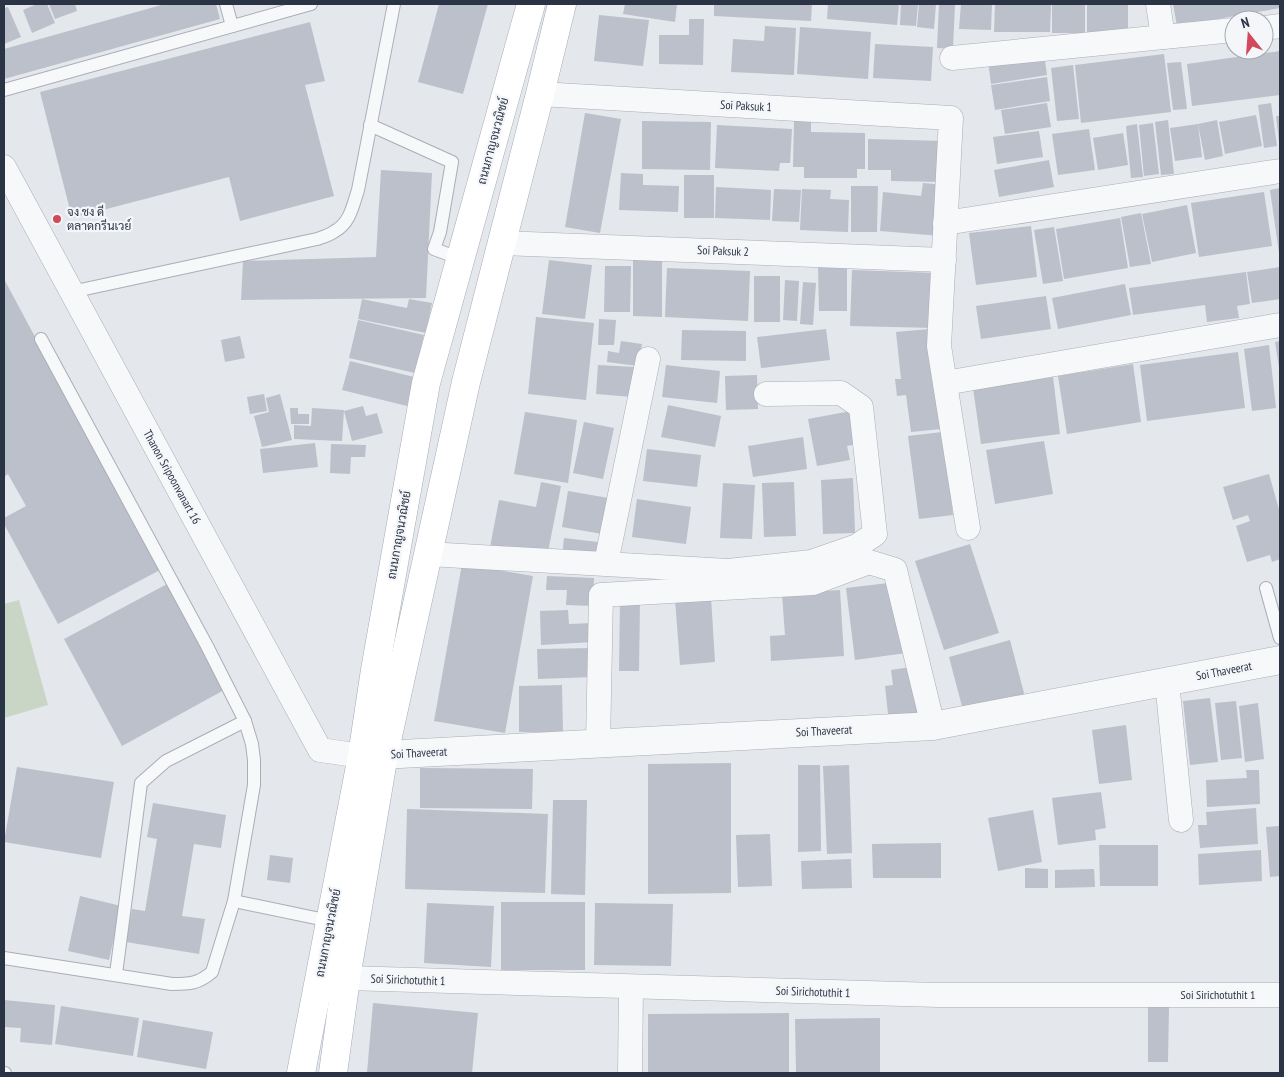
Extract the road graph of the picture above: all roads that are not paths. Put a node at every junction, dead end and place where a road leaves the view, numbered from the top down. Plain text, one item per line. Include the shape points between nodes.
1 (226, 4) edge
2 (311, 4) edge
3 (394, 4) edge
4 (531, 4) edge
5 (562, 4) edge
6 (1158, 4) edge
7 (232, 26) junction
8 (1224, 31) edge
9 (1163, 37) junction
10 (952, 58) dead end
11 (4, 90) edge
12 (540, 94) junction
13 (370, 125) junction
14 (4, 167) edge
15 (1280, 171) edge
16 (945, 223) junction
17 (502, 243) junction
18 (461, 260) junction
19 (944, 260) junction
20 (71, 292) junction
21 (1280, 325) edge
22 (42, 339) dead end
23 (648, 359) dead end
24 (945, 383) junction
25 (766, 394) dead end
26 (968, 528) dead end
27 (428, 554) junction
28 (606, 563) junction
29 (1266, 588) dead end
30 (1280, 638) edge
31 (1280, 660) edge
32 (1167, 682) junction
33 (245, 721) junction
34 (934, 726) junction
35 (598, 744) junction
36 (373, 755) junction
37 (1181, 820) dead end
38 (234, 901) junction
39 (330, 921) junction
40 (4, 958) edge
41 (116, 974) junction
42 (346, 978) junction
43 (631, 986) junction
44 (1280, 995) edge
45 (300, 1073) edge
46 (333, 1073) edge
47 (630, 1073) edge

1 - 7 lane
2 - 7 lane
3 - 13 lane
4 - 18 main road, ถนนกาญจนวณิชย์
5 - 12 main road, ถนนกาญจนวณิชย์
6 - 9 street
7 - 11 lane
8 - 9 street
9 - 10 street
12 - 16 street, Soi Paksuk 1 via 951,118
12 - 17 main road, ถนนกาญจนวณิชย์
13 - 18 lane via 452,162 434,249
13 - 20 lane via 350,215 335,232 317,239
14 - 20 street, Thanon Sripoonvanart 16
15 - 16 street
16 - 19 street
17 - 19 street, Soi Paksuk 2
17 - 27 main road, ถนนกาญจนวณิชย์ via 466,382
18 - 36 main road, ถนนกาญจนวณิชย์ via 426,384 377,661
19 - 24 street via 939,346
20 - 36 street, Thanon Sripoonvanart 16 via 320,750
21 - 24 street
22 - 33 lane
23 - 28 street
24 - 26 street
25 - 28 street via 841,393 861,407 875,534 857,546 811,562 728,571
27 - 28 street
27 - 36 main road, ถนนกาญจนวณิชย์
29 - 30 lane
31 - 32 street, Soi Thaveerat
32 - 34 street, Soi Thaveerat
32 - 37 street
33 - 38 lane via 252,744 254,785
33 - 41 lane via 166,761 141,783
34 - 35 street, Soi Thaveerat
34 - 35 street via 895,570 869,562 813,583 601,596
35 - 36 street, Soi Thaveerat
36 - 39 main road, ถนนกาญจนวณิชย์
36 - 42 main road, ถนนกาญจนวณิชย์
38 - 39 lane
38 - 41 lane via 212,972 205,978 192,984 178,984
39 - 45 main road, ถนนกาญจนวณิชย์
40 - 41 lane
42 - 43 street, Soi Sirichotuthit 1
42 - 46 main road, ถนนกาญจนวณิชย์
43 - 44 street, Soi Sirichotuthit 1 via 938,996
43 - 47 street

